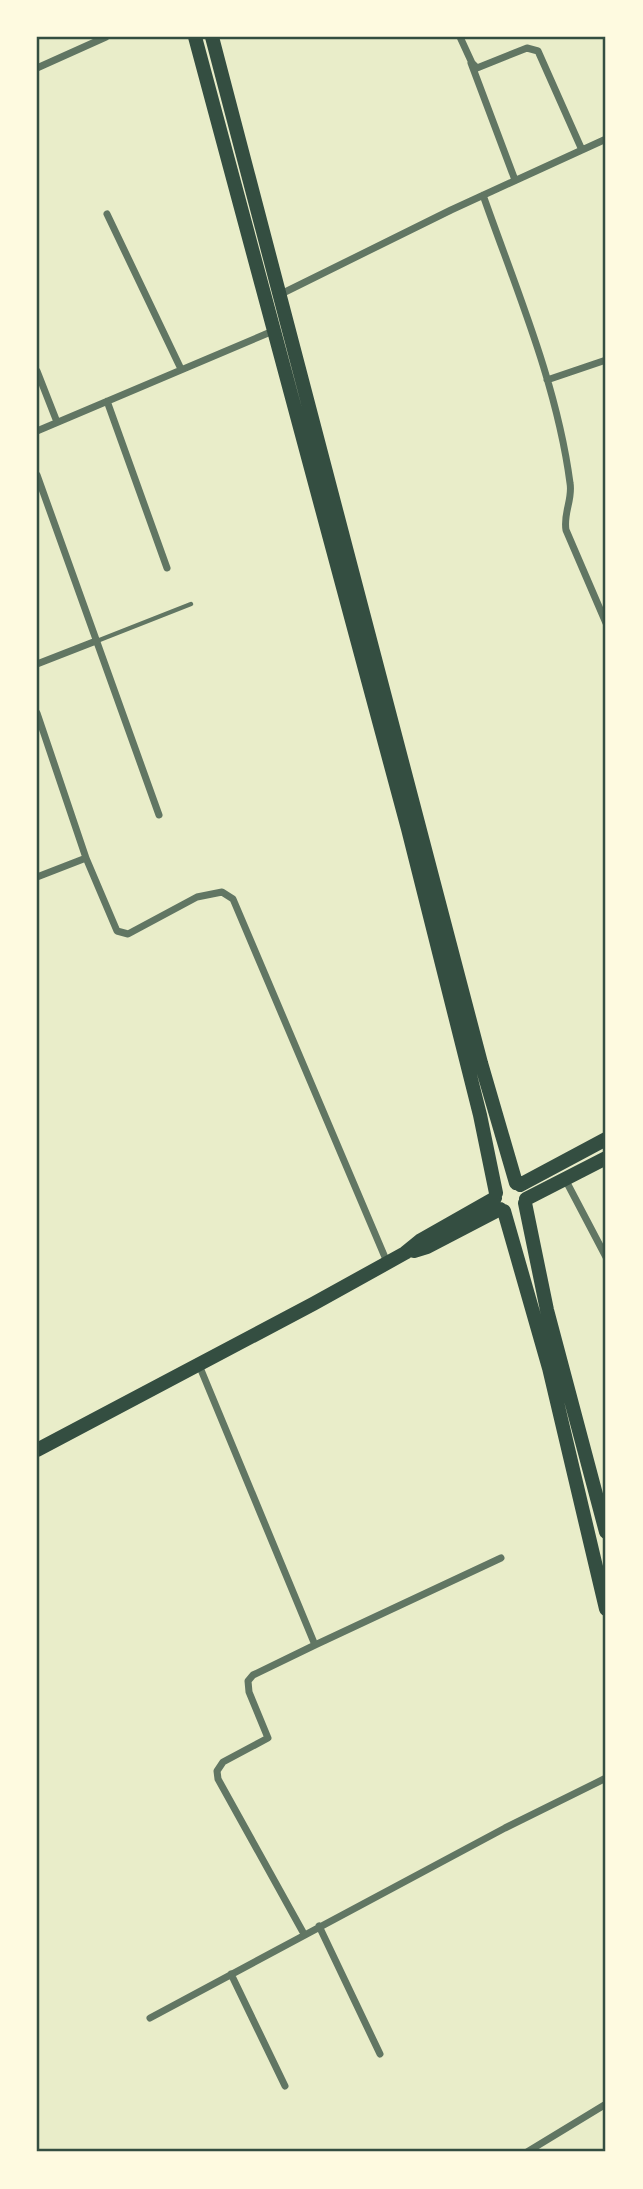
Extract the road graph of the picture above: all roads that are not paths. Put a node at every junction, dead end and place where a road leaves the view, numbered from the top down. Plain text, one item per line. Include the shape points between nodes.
1 (106, 37) edge
2 (195, 37) edge
3 (212, 37) edge
4 (460, 37) edge
5 (470, 60) junction
6 (37, 68) edge
7 (606, 139) edge
8 (582, 150) junction
9 (515, 180) junction
10 (483, 195) junction
11 (107, 214) dead end
12 (281, 294) junction
13 (273, 331) junction
14 (606, 360) edge
15 (181, 369) junction
16 (37, 371) edge
17 (547, 380) junction
18 (107, 401) junction
19 (57, 422) junction
20 (37, 431) edge
21 (37, 475) edge
22 (167, 568) dead end
23 (191, 604) dead end
24 (606, 623) edge
25 (96, 641) junction
26 (37, 664) edge
27 (37, 713) edge
28 (159, 815) dead end
29 (86, 858) junction
30 (37, 877) edge
31 (474, 1065) junction
32 (606, 1139) edge
33 (606, 1158) edge
34 (565, 1179) junction
35 (522, 1193) junction
36 (499, 1203) junction
37 (606, 1257) edge
38 (387, 1263) junction
39 (198, 1364) junction
40 (555, 1366) junction
41 (37, 1450) edge
42 (603, 1508) edge
43 (606, 1532) edge
44 (500, 1558) dead end
45 (606, 1609) edge
46 (315, 1645) junction
47 (606, 1778) edge
48 (318, 1926) junction
49 (303, 1934) junction
50 (231, 1973) junction
51 (150, 2018) dead end
52 (380, 2054) dead end
53 (285, 2087) dead end
54 (606, 2104) edge
55 (527, 2152) edge

1 - 6 street
2 - 13 main road
3 - 12 main road
4 - 5 street
5 - 8 street via 477,68 527,48 538,51
5 - 9 street
7 - 8 street
8 - 9 street
9 - 10 street
10 - 12 street
10 - 17 street
11 - 15 street
12 - 31 main road
13 - 15 street
13 - 31 main road
14 - 17 street
15 - 18 street
16 - 19 street
17 - 24 street via 571,486 566,530
18 - 19 street
18 - 22 street
19 - 20 street
21 - 25 street
23 - 25 lane
25 - 26 street
25 - 28 street
27 - 29 street
29 - 30 street
29 - 38 street via 122,934 197,897 222,892 233,899
31 - 35 main road
31 - 36 main road
32 - 35 main road
33 - 34 main road
34 - 35 main road
34 - 37 street
35 - 36 main road via 518,1211
35 - 36 main road via 504,1184
35 - 40 main road
36 - 38 main road via 421,1240
36 - 40 main road
38 - 39 main road
39 - 41 main road
39 - 46 street
40 - 42 main road
40 - 45 main road
42 - 43 main road
44 - 46 street
46 - 49 street via 248,1681 248,1692 268,1738 223,1762 217,1771
47 - 48 street
48 - 49 street
48 - 52 street
49 - 50 street
50 - 51 street
50 - 53 street
54 - 55 street

